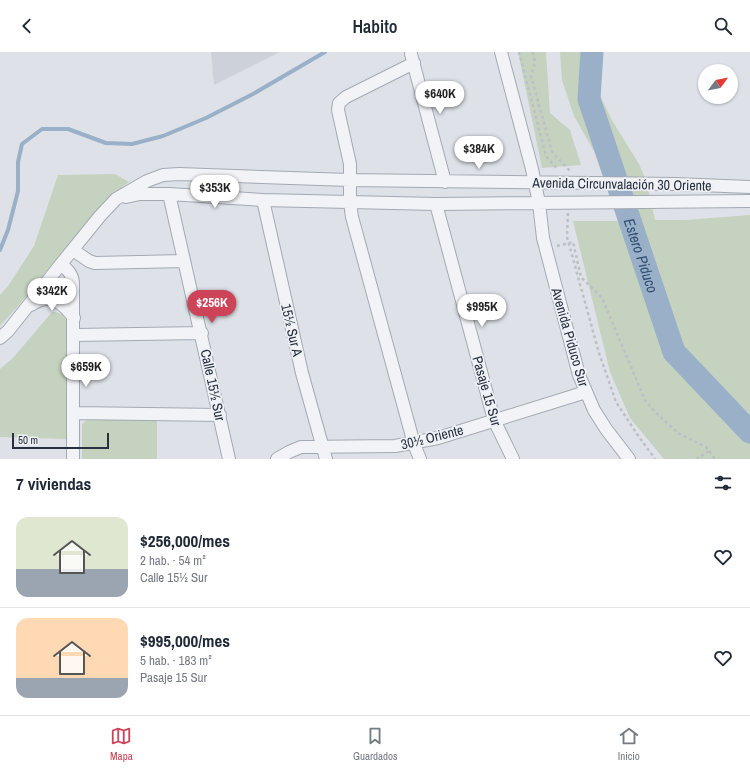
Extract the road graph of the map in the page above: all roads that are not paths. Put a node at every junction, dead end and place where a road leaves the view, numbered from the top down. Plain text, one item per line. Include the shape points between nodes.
1 (501, 52) edge
2 (350, 180) junction
3 (445, 182) junction
4 (535, 182) junction
5 (750, 188) edge
6 (169, 194) junction
7 (116, 199) junction
8 (263, 200) junction
9 (750, 201) edge
10 (350, 202) junction
11 (538, 203) junction
12 (436, 204) junction
13 (73, 250) junction
14 (184, 261) junction
15 (61, 264) junction
16 (28, 307) junction
17 (74, 318) junction
18 (202, 333) junction
19 (74, 335) junction
20 (0, 338) edge
21 (586, 392) junction
22 (73, 413) junction
23 (220, 414) junction
24 (494, 420) junction
25 (414, 444) junction
26 (322, 447) junction
27 (73, 459) edge
28 (229, 459) edge
29 (277, 459) edge
30 (326, 459) edge
31 (420, 459) edge
32 (513, 459) edge
33 (629, 459) edge

1 - 4 street, Avenida Piduco Sur
2 - 3 street, Avenida Circunvalación 30 Oriente
2 - 3 street via 350,164 338,110 339,103 412,58
2 - 7 street, Avenida Circunvalación 30 Oriente via 163,175
2 - 10 street
3 - 4 street, Avenida Circunvalación 30 Oriente
4 - 5 street, Avenida Circunvalación 30 Oriente via 568,177 608,183
4 - 11 street, Avenida Piduco Sur
6 - 7 street, Avenida Circunvalación 30 Oriente via 140,194
6 - 8 street, Avenida Circunvalación 30 Oriente
6 - 14 street, Calle 15½ Sur
7 - 13 street, Avenida Circunvalación 30 Oriente
8 - 10 street, Avenida Circunvalación 30 Oriente
8 - 26 street, 15½ Sur A
9 - 11 street, Avenida Circunvalación 30 Oriente
10 - 12 street, Avenida Circunvalación 30 Oriente
10 - 25 street via 353,222
11 - 12 street, Avenida Circunvalación 30 Oriente
11 - 21 street, Avenida Piduco Sur via 543,238
12 - 24 street, Pasaje 15 Sur
13 - 14 street via 95,263
13 - 15 street, Avenida Circunvalación 30 Oriente
14 - 18 street, Calle 15½ Sur
15 - 16 street, Avenida Circunvalación 30 Oriente
15 - 17 street via 73,277
16 - 17 street via 42,299 51,299 61,303
16 - 20 street, Avenida Circunvalación 30 Oriente
17 - 19 street
18 - 19 street
18 - 23 street, Calle 15½ Sur
19 - 22 street
21 - 24 street, 30½ Oriente
21 - 33 street, Avenida Piduco Sur via 606,429
22 - 23 street
22 - 27 street
23 - 28 street, Calle 15½ Sur
24 - 25 street, 30½ Oriente
24 - 32 street, Pasaje 15 Sur
25 - 26 street, 30½ Oriente via 384,447
25 - 31 street
26 - 29 street, 30½ Oriente via 301,447
26 - 30 street, 15½ Sur A

